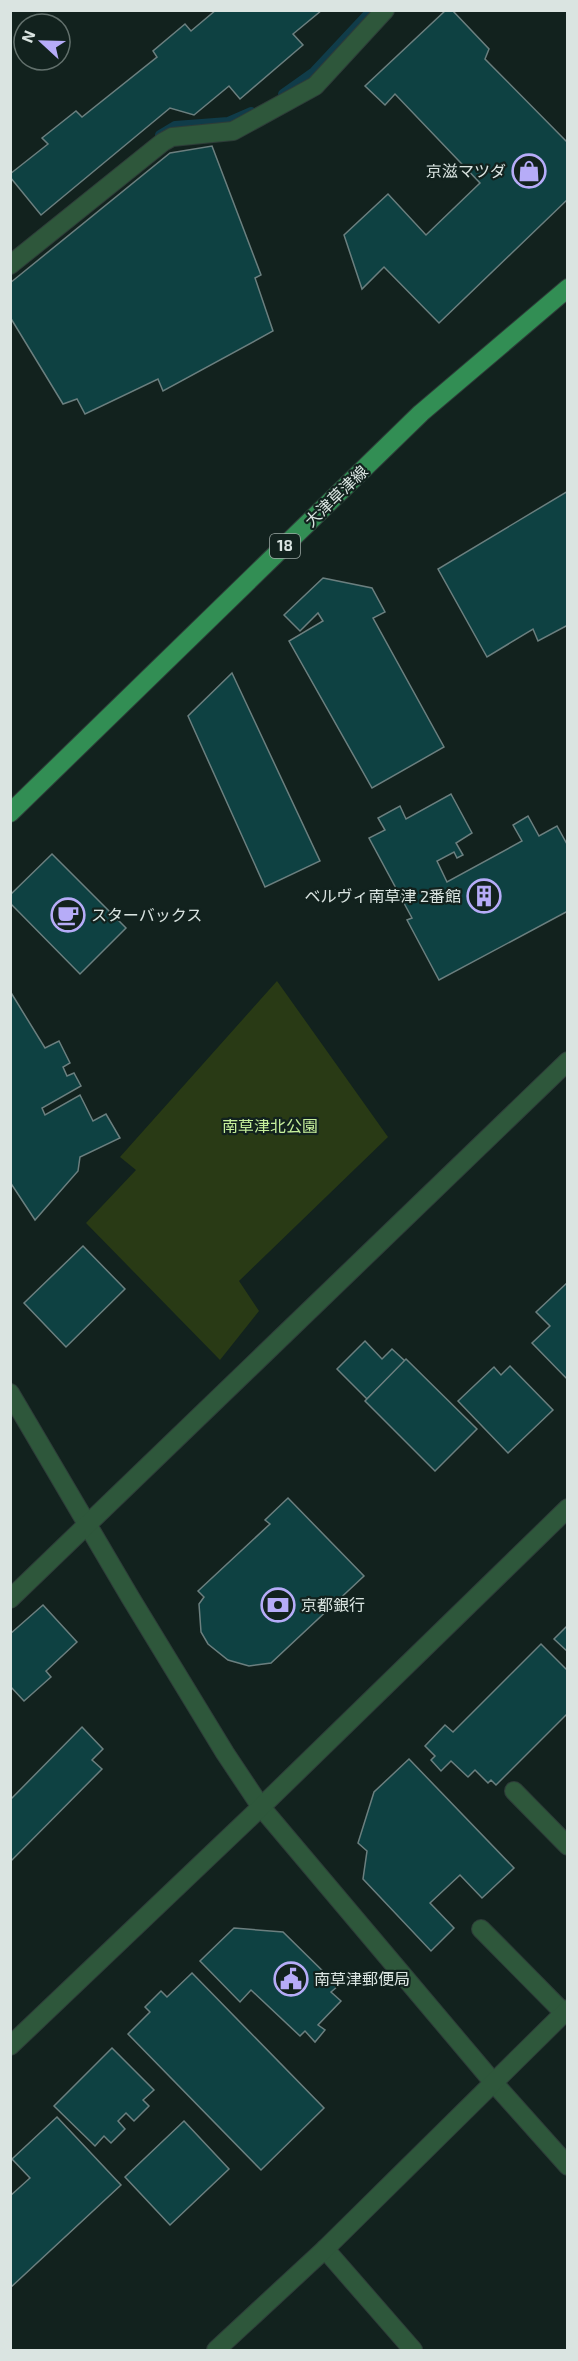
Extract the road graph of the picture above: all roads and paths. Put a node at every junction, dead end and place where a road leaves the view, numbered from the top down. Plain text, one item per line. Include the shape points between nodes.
1 (385, 10) edge
2 (10, 265) edge
3 (567, 288) edge
4 (10, 813) edge
5 (567, 1061) edge
6 (10, 1393) edge
7 (567, 1508) edge
8 (87, 1524) junction
9 (10, 1599) edge
10 (514, 1791) dead end
11 (261, 1807) junction
12 (567, 1846) edge
13 (481, 1929) dead end
14 (566, 2011) edge
15 (10, 2046) edge
16 (493, 2082) junction
17 (567, 2166) edge
18 (324, 2249) junction
19 (216, 2350) edge
20 (414, 2350) edge

1 - 2 street via 315,86 233,130 172,137 163,142
3 - 4 main road, 大津草津線 / 18 via 421,413
5 - 8 street
6 - 8 street
7 - 11 street
8 - 9 street
8 - 11 street
10 - 12 street
11 - 15 street
11 - 16 street
13 - 14 street
14 - 16 street
16 - 17 street
16 - 18 street
18 - 19 street
18 - 20 street

